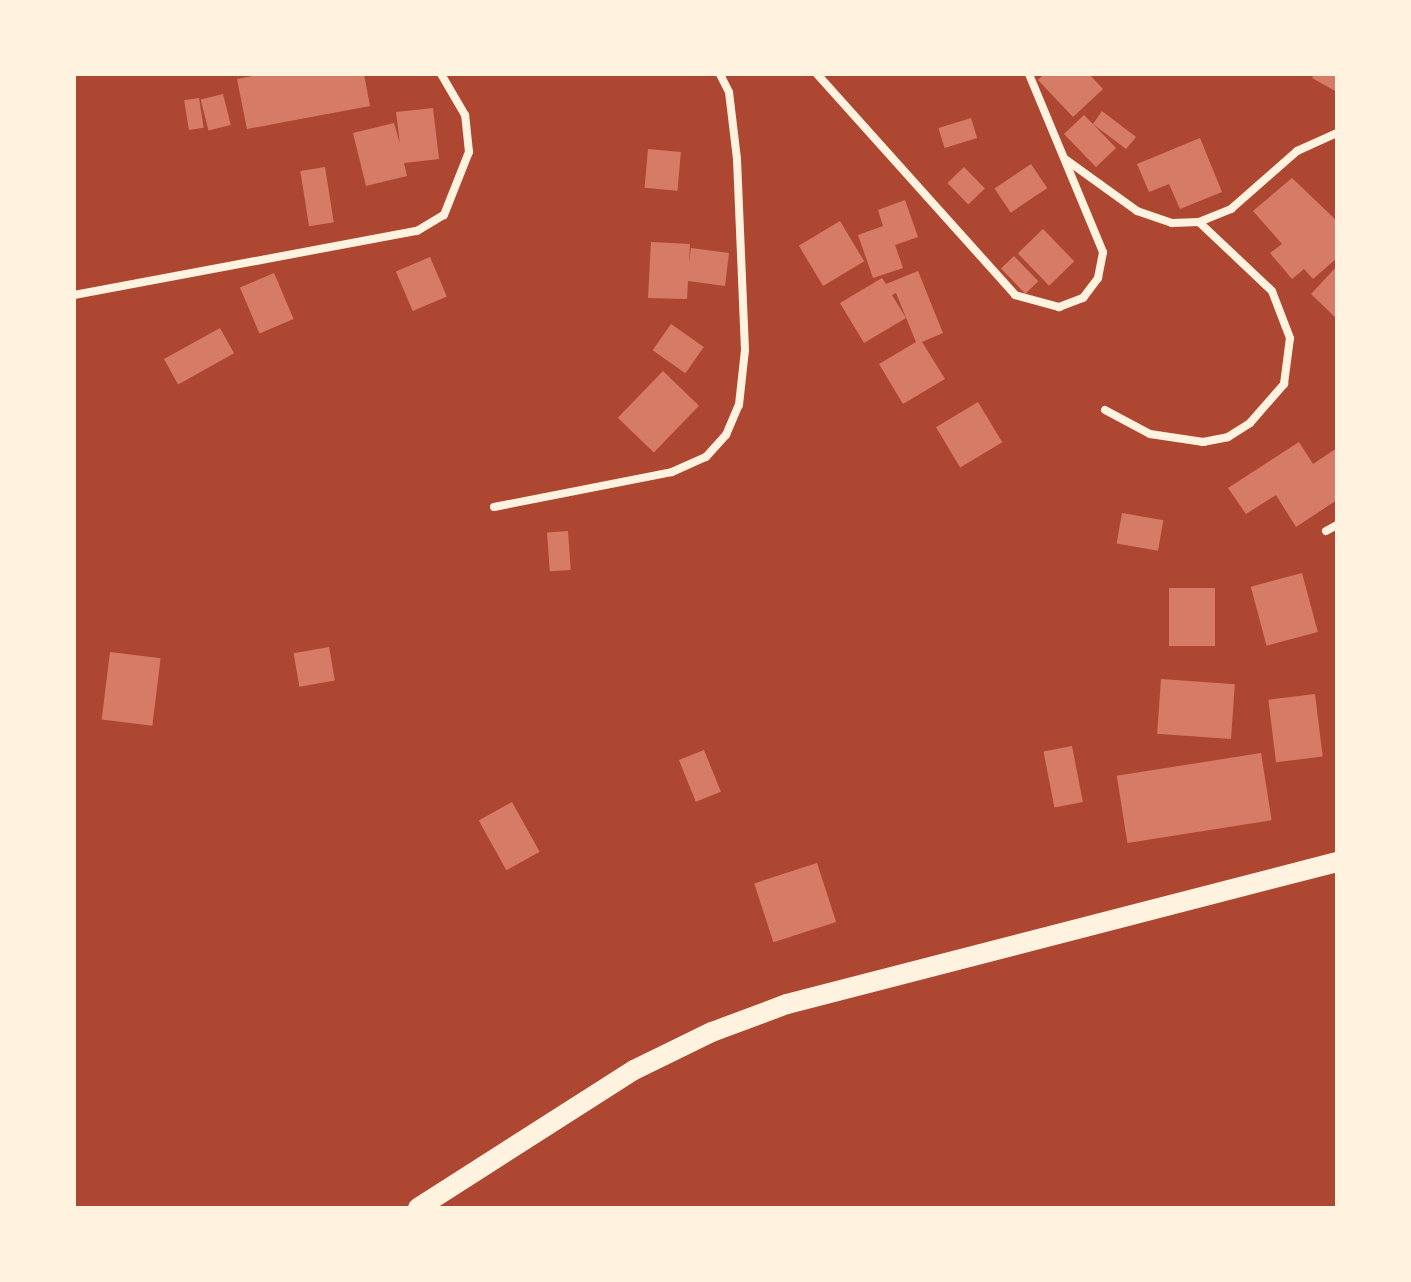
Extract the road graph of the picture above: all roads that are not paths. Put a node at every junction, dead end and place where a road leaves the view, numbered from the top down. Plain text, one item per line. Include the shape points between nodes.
1 (441, 74) edge
2 (720, 74) edge
3 (817, 74) edge
4 (1029, 74) edge
5 (1337, 133) edge
6 (1065, 159) junction
7 (1199, 222) junction
8 (74, 295) edge
9 (1105, 410) dead end
10 (494, 507) dead end
11 (1337, 525) edge
12 (1326, 531) dead end
13 (1337, 862) edge
14 (418, 1208) edge

1 - 8 street via 465,115 469,152 444,215 417,231
2 - 10 street via 729,92 737,159 745,350 739,405 726,435 706,457 672,472
3 - 6 street via 1015,295 1036,305 1059,307 1083,298 1098,278 1103,252
4 - 6 street
5 - 7 street via 1297,151 1231,209
6 - 7 street via 1137,211 1172,223
7 - 9 street via 1272,291 1290,338 1284,384 1250,423 1228,437 1203,442 1150,434
11 - 12 street
13 - 14 main road via 787,1004 712,1032 634,1070

